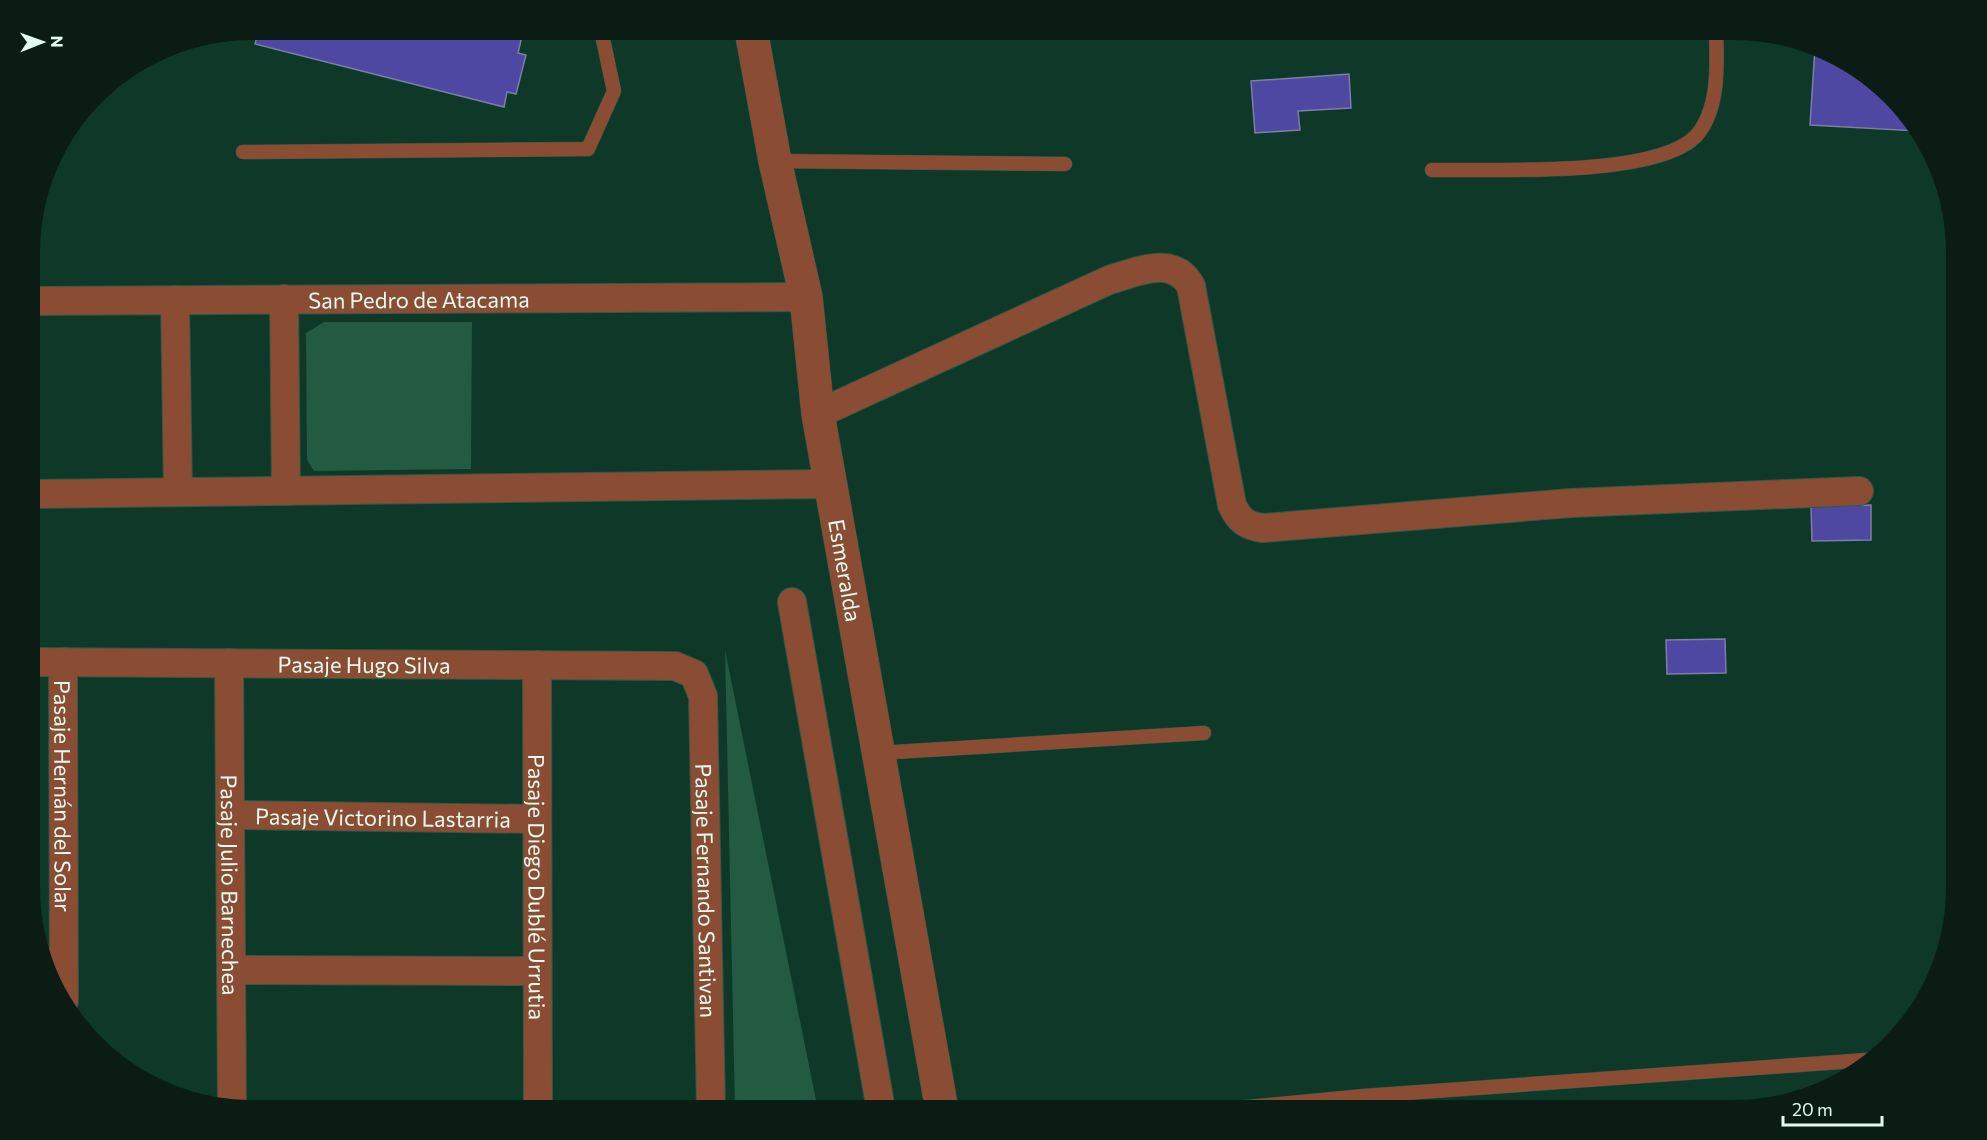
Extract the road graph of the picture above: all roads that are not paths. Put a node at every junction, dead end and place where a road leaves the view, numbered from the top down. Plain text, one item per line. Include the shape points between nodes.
1 (1716, 40) edge
2 (604, 41) edge
3 (753, 41) edge
4 (243, 152) dead end
5 (776, 162) junction
6 (1065, 164) dead end
7 (1432, 170) dead end
8 (806, 297) junction
9 (284, 299) junction
10 (175, 300) junction
11 (40, 301) edge
12 (818, 414) junction
13 (830, 484) junction
14 (1859, 490) dead end
15 (286, 491) junction
16 (178, 492) junction
17 (40, 494) edge
18 (792, 602) dead end
19 (40, 662) edge
20 (63, 662) junction
21 (229, 663) junction
22 (537, 665) junction
23 (694, 674) joint
24 (1204, 732) dead end
25 (878, 753) junction
26 (230, 815) junction
27 (537, 819) junction
28 (231, 970) junction
29 (537, 971) junction
30 (64, 985) edge
31 (1857, 1061) edge
32 (232, 1099) edge
33 (1356, 1099) edge
34 (538, 1100) edge
35 (711, 1100) edge
36 (879, 1100) edge
37 (940, 1100) edge

1 - 7 lane via 1714,100 1696,135 1668,154 1614,166
2 - 4 lane via 614,91 588,149
3 - 5 street, Esmeralda
5 - 6 lane
5 - 8 street, Esmeralda
8 - 9 street, San Pedro de Atacama
8 - 12 street, Esmeralda
9 - 10 street, San Pedro de Atacama
9 - 15 street
10 - 11 street, San Pedro de Atacama
10 - 16 street
12 - 13 street, Esmeralda
12 - 14 street via 1109,280 1168,267 1186,276 1191,286 1232,505 1236,515 1252,526 1571,503
13 - 15 street
13 - 25 street, Esmeralda
15 - 16 street
16 - 17 street
18 - 36 street
19 - 20 street, Pasaje Hugo Silva
20 - 21 street, Pasaje Hugo Silva
20 - 30 street, Pasaje Hernán del Solar
21 - 22 street, Pasaje Hugo Silva
21 - 26 street, Pasaje Julio Barnechea
22 - 23 street, Pasaje Hugo Silva via 675,666
22 - 27 street, Pasaje Diego Dublé Urrutia
23 - 35 street, Pasaje Fernando Santivan via 704,696
24 - 25 lane
25 - 37 street, Esmeralda
26 - 27 street, Pasaje Victorino Lastarria
26 - 28 street, Pasaje Julio Barnechea
27 - 29 street, Pasaje Diego Dublé Urrutia
28 - 29 street
28 - 32 street, Pasaje Julio Barnechea
29 - 34 street, Pasaje Diego Dublé Urrutia
31 - 33 lane

